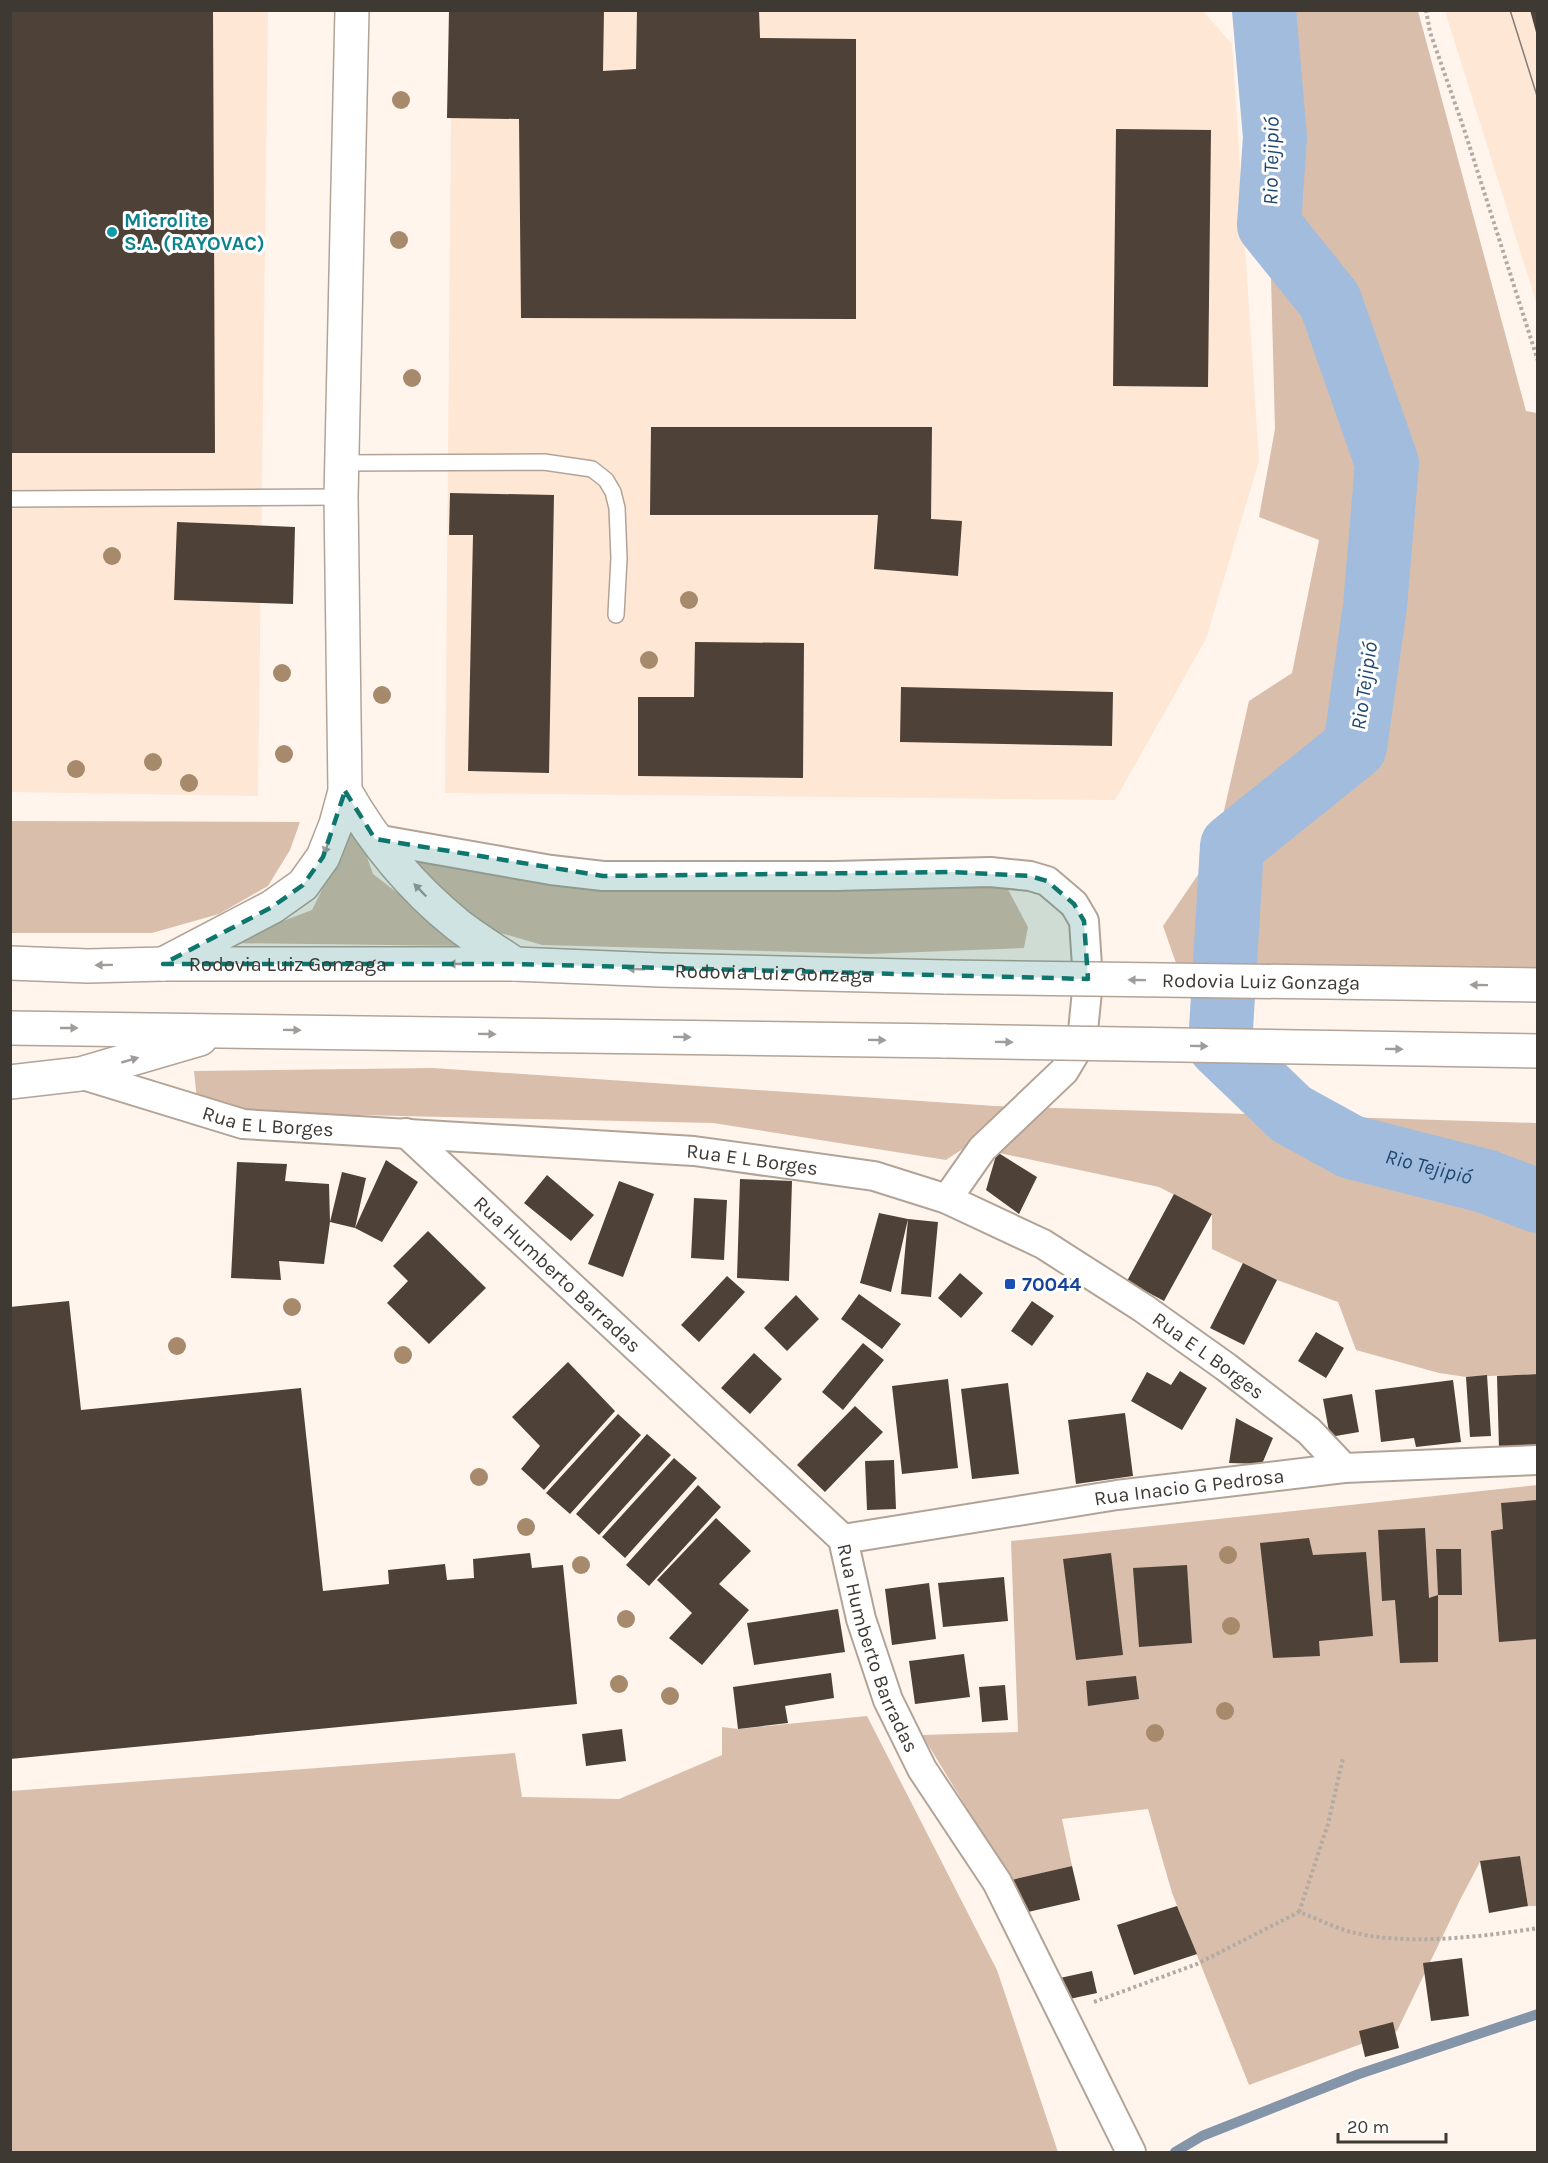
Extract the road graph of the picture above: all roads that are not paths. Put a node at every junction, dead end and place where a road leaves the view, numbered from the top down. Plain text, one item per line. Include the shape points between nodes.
1 (352, 10) edge
2 (341, 463) junction
3 (341, 497) junction
4 (10, 499) edge
5 (616, 615) dead end
6 (345, 791) junction
7 (375, 839) junction
8 (10, 963) edge
9 (163, 964) junction
10 (515, 964) junction
11 (1538, 985) edge
12 (10, 1028) edge
13 (234, 1029) junction
14 (1538, 1051) edge
15 (80, 1074) junction
16 (10, 1082) edge
17 (406, 1133) junction
18 (947, 1199) junction
19 (1538, 1460) edge
20 (1344, 1468) junction
21 (843, 1539) junction
22 (1130, 2150) edge

1 - 2 main road
2 - 3 main road
2 - 5 lane via 544,462 592,469 606,480 616,508
3 - 4 lane
3 - 6 main road
6 - 7 main road
6 -> 9 main road via 323,857 303,885 272,907
10 -> 7 main road via 444,912
7 - 18 street via 603,876 990,872 1047,881 1074,904 1084,921 1088,981 1082,1041 1064,1071 982,1149
9 -> 8 main road, Rodovia Luiz Gonzaga
10 -> 9 main road, Rodovia Luiz Gonzaga
11 -> 10 main road, Rodovia Luiz Gonzaga, bridge via 946,977
12 -> 13 main road
13 -> 14 main road, bridge
15 -> 13 main road
15 - 16 main road
15 - 17 street, Rua E L Borges via 243,1124
17 - 18 street, Rua E L Borges via 694,1151 874,1176
17 - 21 street, Rua Humberto Barradas
18 - 20 street, Rua E L Borges via 1043,1244 1143,1308 1309,1431
19 - 20 street, Rua Inacio G Pedrosa
20 - 21 street, Rua Inacio G Pedrosa via 1117,1495
21 - 22 street, Rua Humberto Barradas via 861,1619 888,1700 922,1769 997,1882

